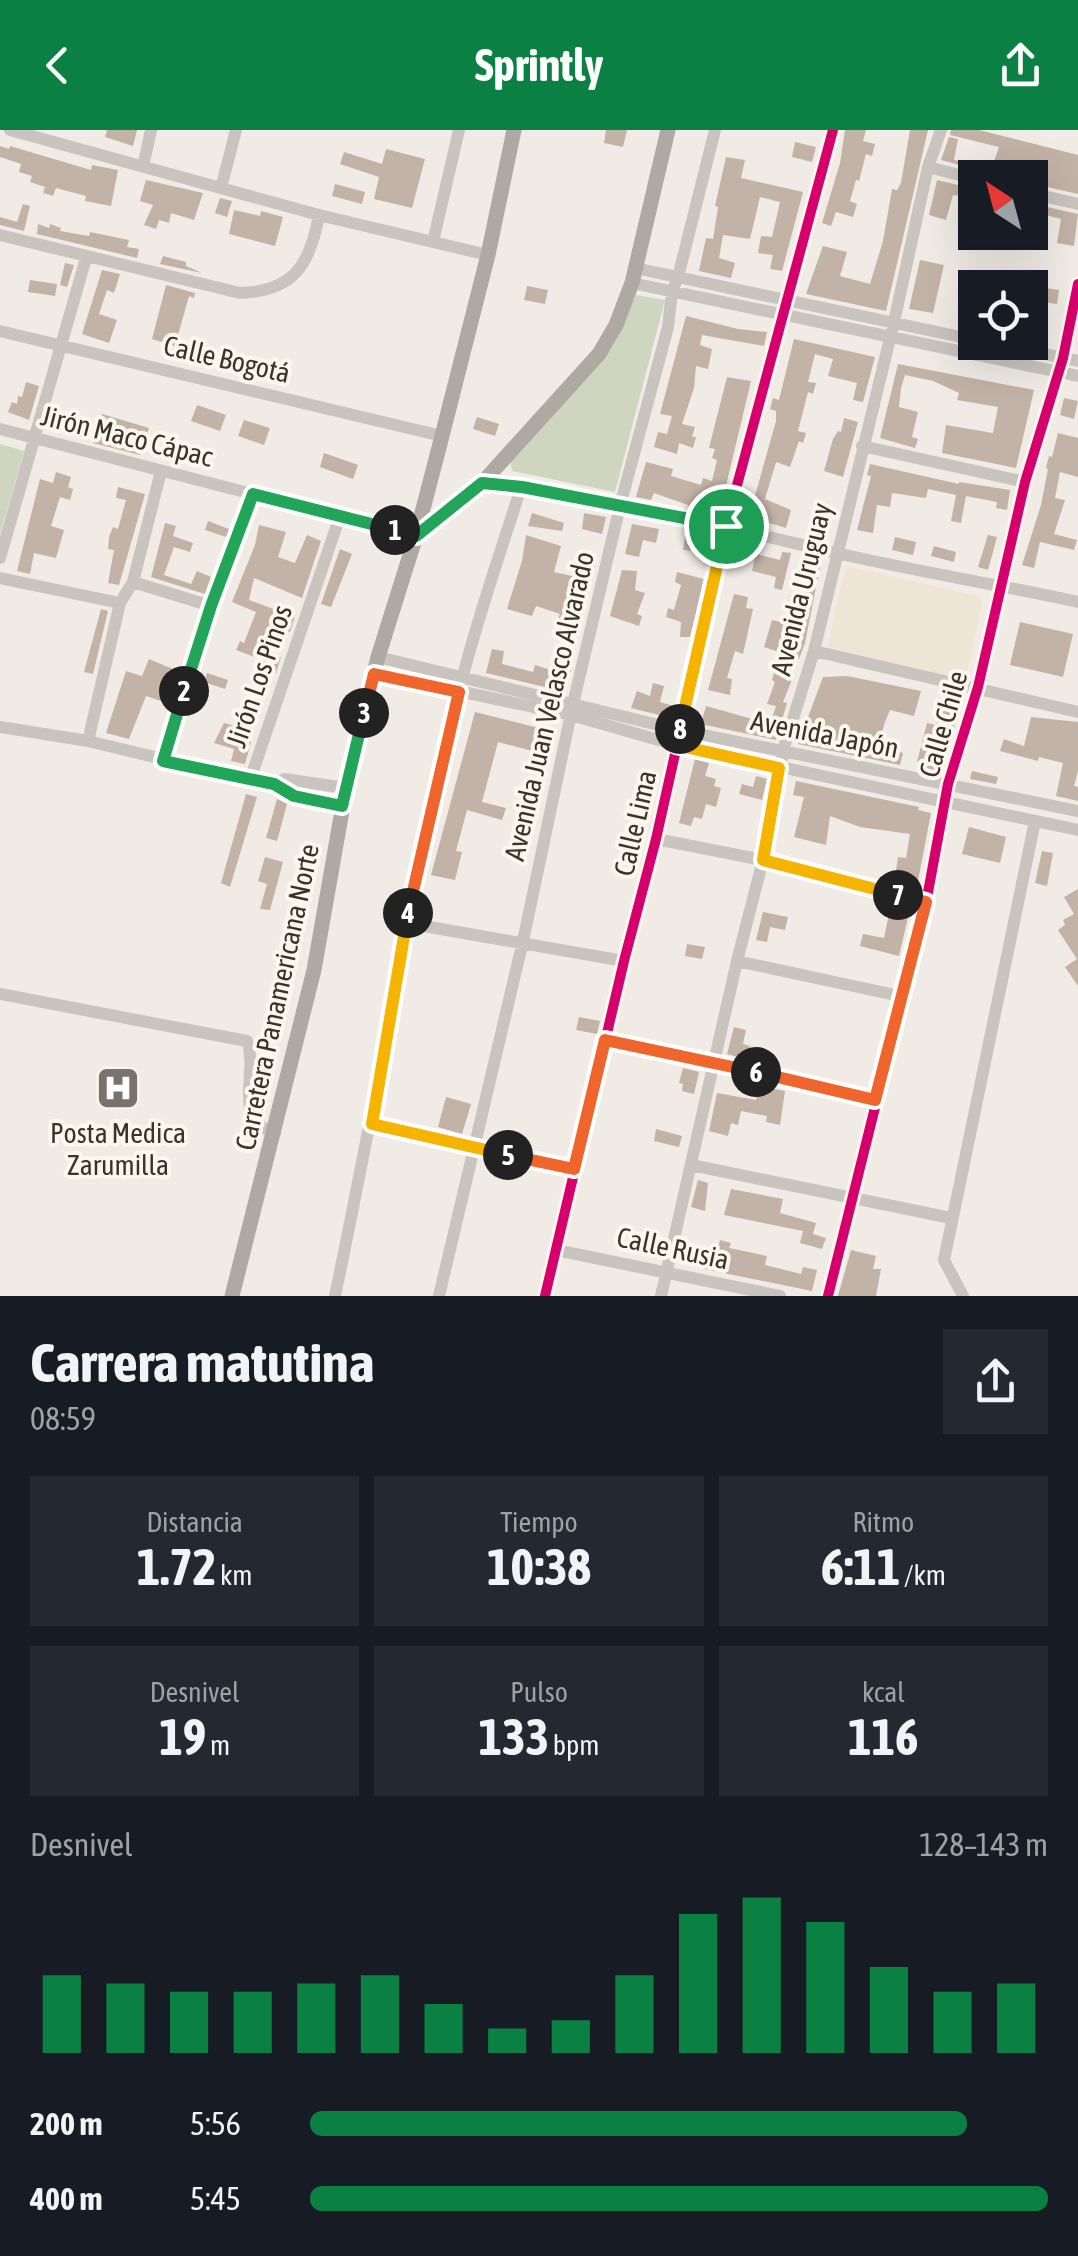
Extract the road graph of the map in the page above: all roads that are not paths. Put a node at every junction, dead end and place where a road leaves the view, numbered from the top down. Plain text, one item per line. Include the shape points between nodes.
1 (10, 130) edge
2 (151, 130) edge
3 (236, 130) edge
4 (459, 130) edge
5 (514, 130) edge
6 (668, 130) edge
7 (715, 130) edge
8 (833, 130) edge
9 (942, 130) edge
10 (54, 136) edge
11 (143, 167) junction
12 (928, 168) junction
13 (958, 175) edge
14 (221, 188) junction
15 (1048, 196) edge
16 (1078, 204) edge
17 (319, 214) junction
18 (0, 236) edge
19 (433, 242) junction
20 (488, 255) junction
21 (86, 258) junction
22 (633, 275) junction
23 (678, 277) junction
24 (1078, 284) edge
25 (672, 291) junction
26 (789, 300) junction
27 (784, 315) junction
28 (894, 322) junction
29 (0, 331) edge
30 (888, 336) junction
31 (958, 336) edge
32 (62, 346) junction
33 (1044, 360) edge
34 (1078, 362) edge
35 (1060, 365) junction
36 (1078, 376) edge
37 (0, 430) edge
38 (442, 436) junction
39 (36, 438) junction
40 (862, 446) junction
41 (160, 470) junction
42 (1026, 482) junction
43 (482, 483) junction
44 (522, 487) junction
45 (253, 494) junction
46 (620, 506) junction
47 (340, 516) junction
48 (726, 526) junction
49 (416, 536) junction
50 (836, 552) junction
51 (0, 558) edge
52 (0, 578) edge
53 (133, 582) junction
54 (1003, 586) junction
55 (120, 602) junction
56 (1078, 602) edge
57 (211, 606) junction
58 (814, 651) junction
59 (376, 665) junction
60 (461, 684) junction
61 (978, 688) junction
62 (572, 710) junction
63 (1078, 712) edge
64 (0, 727) edge
65 (680, 730) junction
66 (88, 742) junction
67 (676, 745) junction
68 (783, 751) junction
69 (163, 761) junction
70 (779, 768) junction
71 (250, 780) junction
72 (274, 784) junction
73 (948, 784) junction
74 (346, 788) junction
75 (944, 801) junction
76 (342, 806) junction
77 (1078, 812) edge
78 (1034, 822) junction
79 (1078, 830) edge
80 (656, 838) junction
81 (763, 860) junction
82 (926, 902) junction
83 (406, 923) junction
84 (523, 942) junction
85 (624, 960) junction
86 (737, 960) junction
87 (0, 994) edge
88 (900, 996) junction
89 (605, 1040) junction
90 (714, 1063) junction
91 (875, 1100) junction
92 (372, 1124) junction
93 (274, 1133) junction
94 (473, 1147) junction
95 (691, 1165) junction
96 (574, 1169) junction
97 (852, 1199) junction
98 (951, 1218) junction
99 (556, 1250) junction
100 (667, 1271) junction
101 (232, 1296) edge
102 (335, 1296) edge
103 (439, 1296) edge
104 (545, 1296) edge
105 (661, 1296) edge
106 (780, 1296) edge
107 (828, 1296) edge
108 (963, 1296) edge

1 - 10 street
2 - 11 street
3 - 14 street
4 - 19 street
5 - 20 main road, Carretera Panamericana Norte
6 - 22 main road
7 - 23 street, Avenida Juan Velasco Alvarado
8 - 26 street, Calle Lima
9 - 12 street, Avenida Uruguay
10 - 11 street
11 - 14 street
12 - 13 street
12 - 28 street, Avenida Uruguay
14 - 17 street
15 - 16 street
17 - 19 street
17 - 21 street via 314,243 294,276 265,292 240,293
18 - 21 street
19 - 20 street
20 - 38 main road, Carretera Panamericana Norte
21 - 32 street
22 - 23 street
22 - 25 street
22 - 43 main road via 599,354
23 - 25 street, Avenida Juan Velasco Alvarado
23 - 26 street
24 - 35 street, Calle Chile
25 - 27 street
25 - 46 street, Avenida Juan Velasco Alvarado
26 - 27 street, Calle Lima
26 - 28 street
27 - 30 street
27 - 48 street, Calle Lima
28 - 30 street, Avenida Uruguay
28 - 31 street
29 - 32 street, Calle Bogotá
30 - 35 street
30 - 40 street, Avenida Uruguay
32 - 38 street, Calle Bogotá
32 - 39 street
33 - 35 street
34 - 35 street
35 - 36 street
35 - 42 street, Calle Chile
37 - 39 street, Jirón Maco Cápac
38 - 49 main road, Carretera Panamericana Norte
39 - 41 street, Jirón Maco Cápac
39 - 51 street
40 - 42 street
40 - 50 street, Avenida Uruguay
41 - 45 street, Jirón Maco Cápac
41 - 53 street
42 - 54 street, Calle Chile
43 - 44 street
43 - 49 main road
44 - 46 street
44 - 60 street
45 - 47 street, Jirón Maco Cápac
45 - 57 street
46 - 48 street
46 - 62 street, Avenida Juan Velasco Alvarado
47 - 49 street, Jirón Maco Cápac
47 - 71 street, Jirón Los Pinos
48 - 50 street
48 - 65 street, Calle Lima
49 - 59 main road, Carretera Panamericana Norte
50 - 54 street
50 - 58 street, Avenida Uruguay
52 - 55 street
53 - 55 street
53 - 57 street
54 - 56 street
54 - 61 street, Calle Chile
55 - 66 street
57 - 69 street
58 - 61 street
58 - 68 street, Avenida Uruguay
59 - 60 street
59 - 74 main road, Carretera Panamericana Norte
60 - 62 street
60 - 83 street
61 - 63 street
61 - 73 street, Calle Chile
62 - 65 street, Avenida Japón
62 - 67 street, Avenida Japón
62 - 84 street, Avenida Juan Velasco Alvarado
64 - 66 street, Jirón Los Pinos
65 - 67 street, Calle Lima
65 - 68 street, Avenida Japón
66 - 69 street, Jirón Los Pinos
67 - 70 street, Avenida Japón
67 - 80 street, Calle Lima
68 - 70 street, Avenida Uruguay
68 - 73 street, Avenida Japón
69 - 71 street, Jirón Los Pinos
70 - 75 street, Avenida Japón
70 - 81 street, Avenida Uruguay
71 - 72 street
72 - 74 street via 284,778
72 - 76 street via 294,796
73 - 75 street, Calle Chile
73 - 77 street, Avenida Japón
74 - 76 main road, Carretera Panamericana Norte
75 - 78 street, Avenida Japón
75 - 82 street, Calle Chile
76 - 93 main road, Carretera Panamericana Norte via 314,970
78 - 79 street, Avenida Japón
78 - 98 street
80 - 81 street
80 - 85 street, Calle Lima
81 - 82 street
81 - 86 street, Avenida Uruguay
82 - 88 street, Calle Chile
83 - 84 street
83 - 92 street
84 - 85 street
84 - 94 street, Avenida Juan Velasco Alvarado
85 - 89 street, Calle Lima
86 - 88 street
86 - 90 street, Avenida Uruguay
87 - 93 street via 247,1041 251,1116
88 - 91 street, Calle Chile
89 - 90 street
89 - 96 street, Calle Lima
90 - 91 street
90 - 95 street, Avenida Uruguay
91 - 97 street, Calle Chile
92 - 94 street
92 - 102 street
93 - 101 main road, Carretera Panamericana Norte
94 - 96 street
94 - 103 street, Avenida Juan Velasco Alvarado
95 - 97 street
95 - 100 street, Avenida Uruguay
96 - 99 street, Calle Lima
97 - 98 street
97 - 107 street, Calle Chile
98 - 108 street via 944,1260
99 - 100 street, Calle Rusia
99 - 104 street, Calle Lima
100 - 105 street, Avenida Uruguay
100 - 106 street, Calle Rusia

